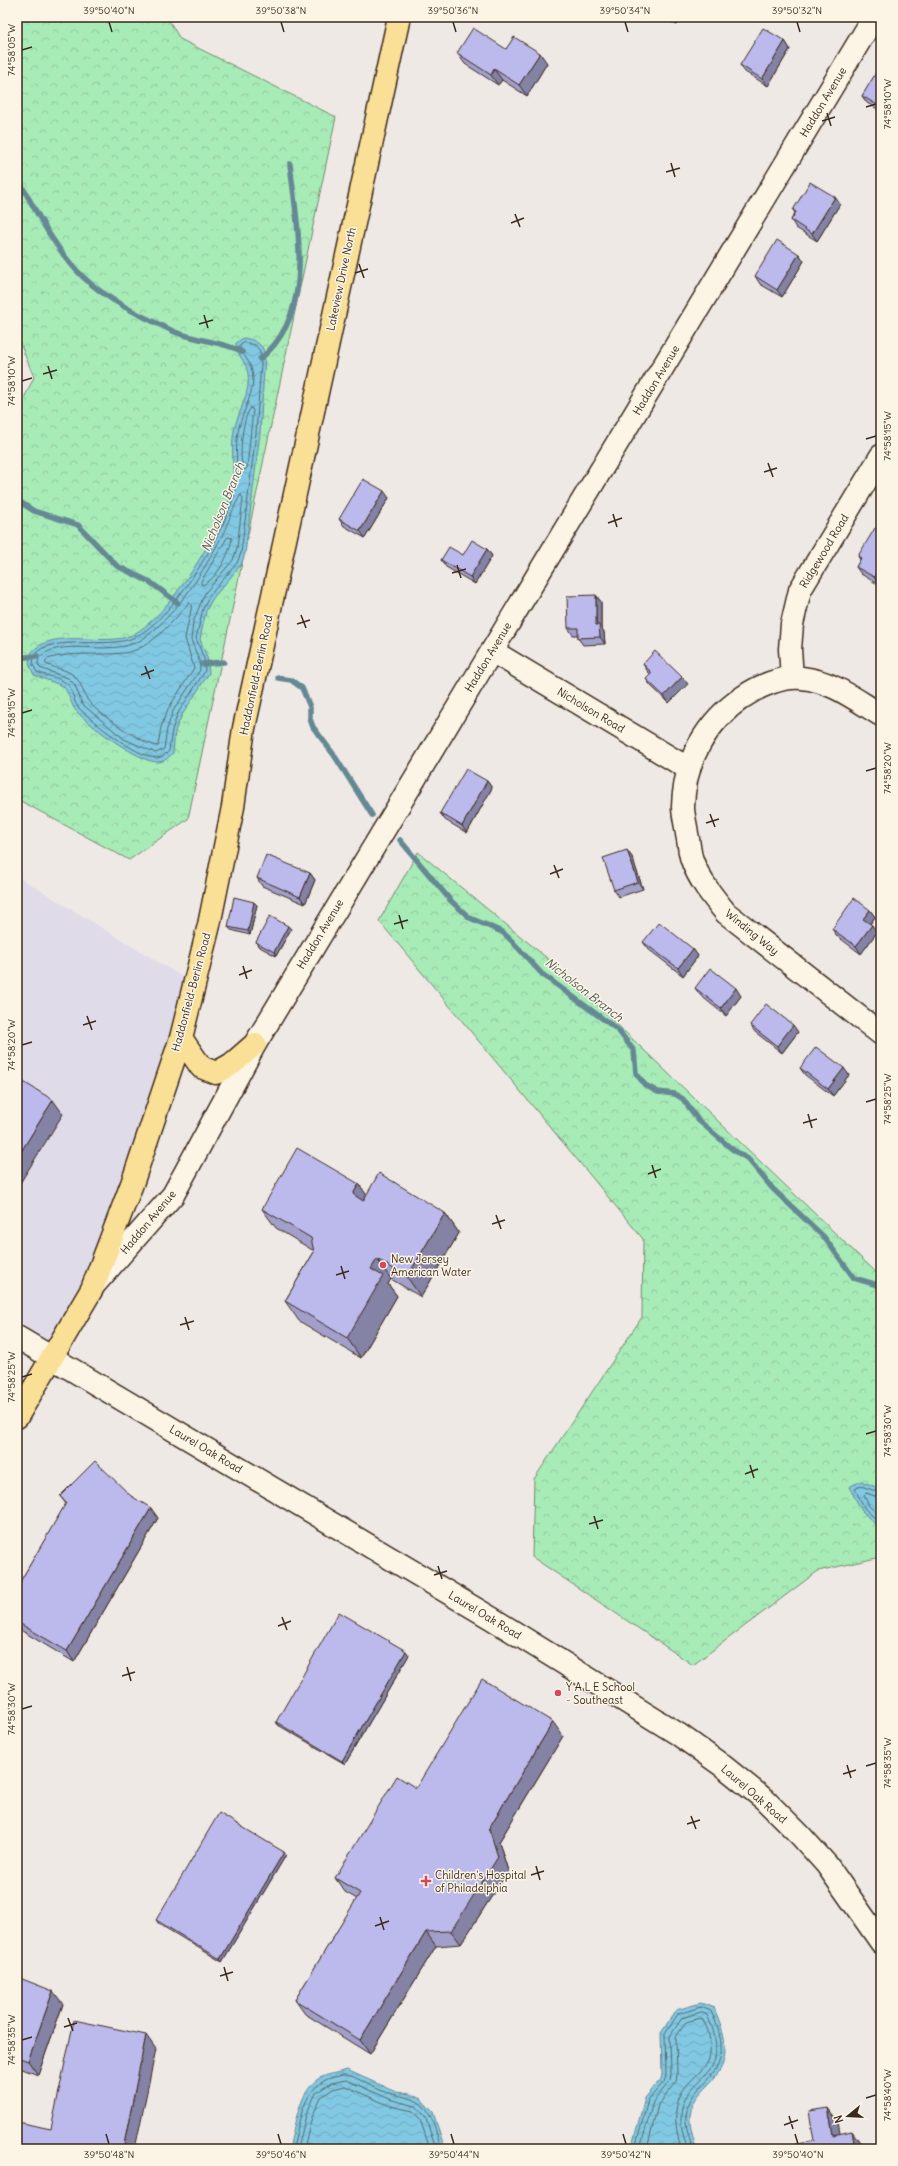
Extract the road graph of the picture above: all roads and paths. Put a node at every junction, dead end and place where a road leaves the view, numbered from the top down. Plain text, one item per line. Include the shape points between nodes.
1 (399, 17) edge
2 (874, 17) edge
3 (881, 456) edge
4 (284, 541) joint
5 (492, 651) junction
6 (792, 678) junction
7 (881, 715) edge
8 (689, 769) junction
9 (881, 1034) edge
10 (181, 1038) junction
11 (255, 1044) junction
12 (92, 1289) junction
13 (17, 1337) edge
14 (52, 1358) junction
15 (17, 1417) edge
16 (881, 1942) edge

1 - 4 main road, Lakeview Drive North
2 - 5 street, Haddon Avenue
3 - 6 street, Ridgewood Road via 800,590 792,624
4 - 10 main road, Haddonfield-Berlin Road via 244,728 233,807 209,925
5 - 8 street, Nicholson Road
5 - 11 street, Haddon Avenue
6 - 7 street, Winding Way via 828,683
6 - 8 street, Winding Way via 781,679 752,691 726,708 698,744
8 - 9 street, Winding Way via 683,807 691,860 708,892 726,913
10 - 11 main road via 201,1067 216,1073 232,1064
10 - 12 main road, Haddonfield-Berlin Road via 133,1181
11 - 12 street, Haddon Avenue via 173,1195
12 - 14 main road, Haddonfield-Berlin Road
13 - 14 street, Laurel Oak Road
14 - 15 main road, Haddonfield-Berlin Road
14 - 16 street, Laurel Oak Road via 491,1618 678,1734 764,1799 800,1835 827,1865

